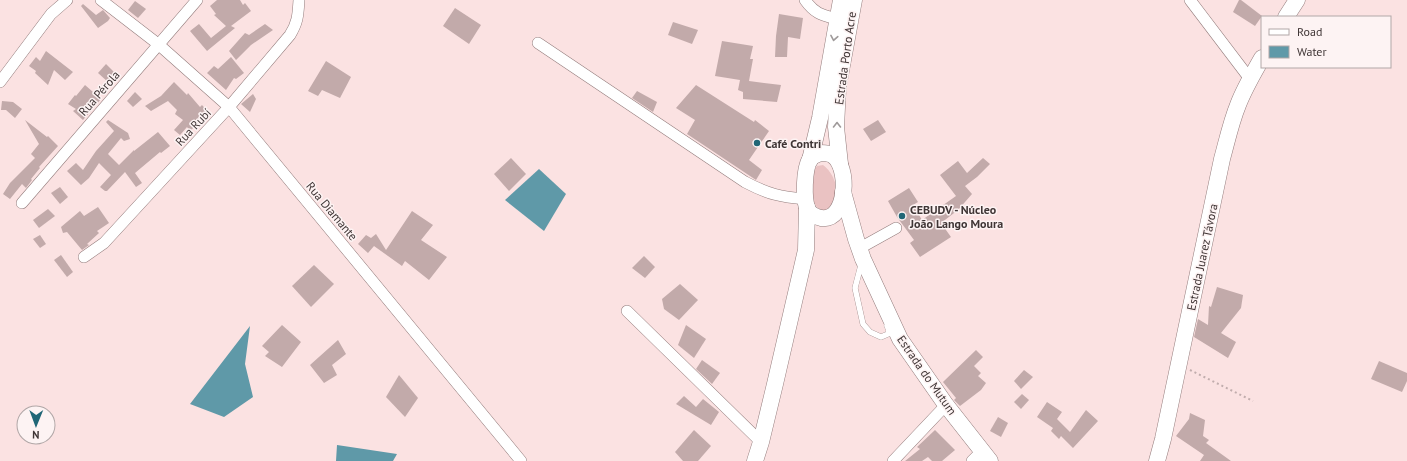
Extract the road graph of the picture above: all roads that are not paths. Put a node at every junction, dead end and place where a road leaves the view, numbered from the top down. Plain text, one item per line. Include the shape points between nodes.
1 (66, 0) edge
2 (101, 0) edge
3 (197, 0) edge
4 (299, 0) edge
5 (805, 0) edge
6 (840, 0) edge
7 (854, 0) edge
8 (1190, 0) edge
9 (1297, 0) edge
10 (1287, 16) edge
11 (837, 19) junction
12 (538, 43) dead end
13 (158, 44) junction
14 (1261, 60) edge
15 (1250, 79) junction
16 (0, 82) edge
17 (229, 107) junction
18 (810, 160) junction
19 (840, 164) junction
20 (843, 192) junction
21 (22, 203) dead end
22 (806, 203) junction
23 (829, 217) junction
24 (896, 228) dead end
25 (806, 250) junction
26 (860, 254) junction
27 (84, 257) dead end
28 (863, 276) dead end
29 (627, 311) dead end
30 (886, 324) dead end
31 (946, 405) junction
32 (761, 442) junction
33 (981, 458) edge
34 (521, 461) edge
35 (755, 461) edge
36 (893, 461) edge
37 (1157, 461) edge

1 - 16 street via 51,14
2 - 13 street, Rua Diamante
3 - 13 street, Rua Pérola
4 - 17 street, Rua Rubí via 296,26
5 - 11 street via 811,9 823,16
6 - 11 main road, Estrada Porto Acre
19 -> 7 main road, Estrada Porto Acre via 836,127 838,87
8 - 15 street
9 - 10 main road
11 -> 18 main road, Estrada Porto Acre
12 - 22 street via 745,182 779,196
13 - 17 street, Rua Diamante
13 - 21 street, Rua Pérola
14 - 15 main road, Estrada Juarez Távora
15 - 37 main road, Estrada Juarez Távora via 1238,106 1222,159
17 - 27 street, Rua Rubí via 104,243
17 - 34 street, Rua Diamante
18 - 19 main road via 820,153 827,153 833,155
18 - 22 main road via 806,170
19 - 20 main road via 844,180
20 - 23 main road via 839,208
20 - 26 main road, Estrada do Mutum
22 - 23 main road via 809,211 816,217
22 - 25 main road
23 - 25 main road
23 - 26 main road, Estrada do Mutum
24 - 26 street
25 - 32 main road
26 - 28 lane
26 - 30 lane via 855,288 863,324 870,332 880,336 888,334
26 - 31 main road, Estrada do Mutum via 900,339
29 - 32 street
31 - 33 main road, Estrada do Mutum
31 - 36 street
32 - 35 main road

